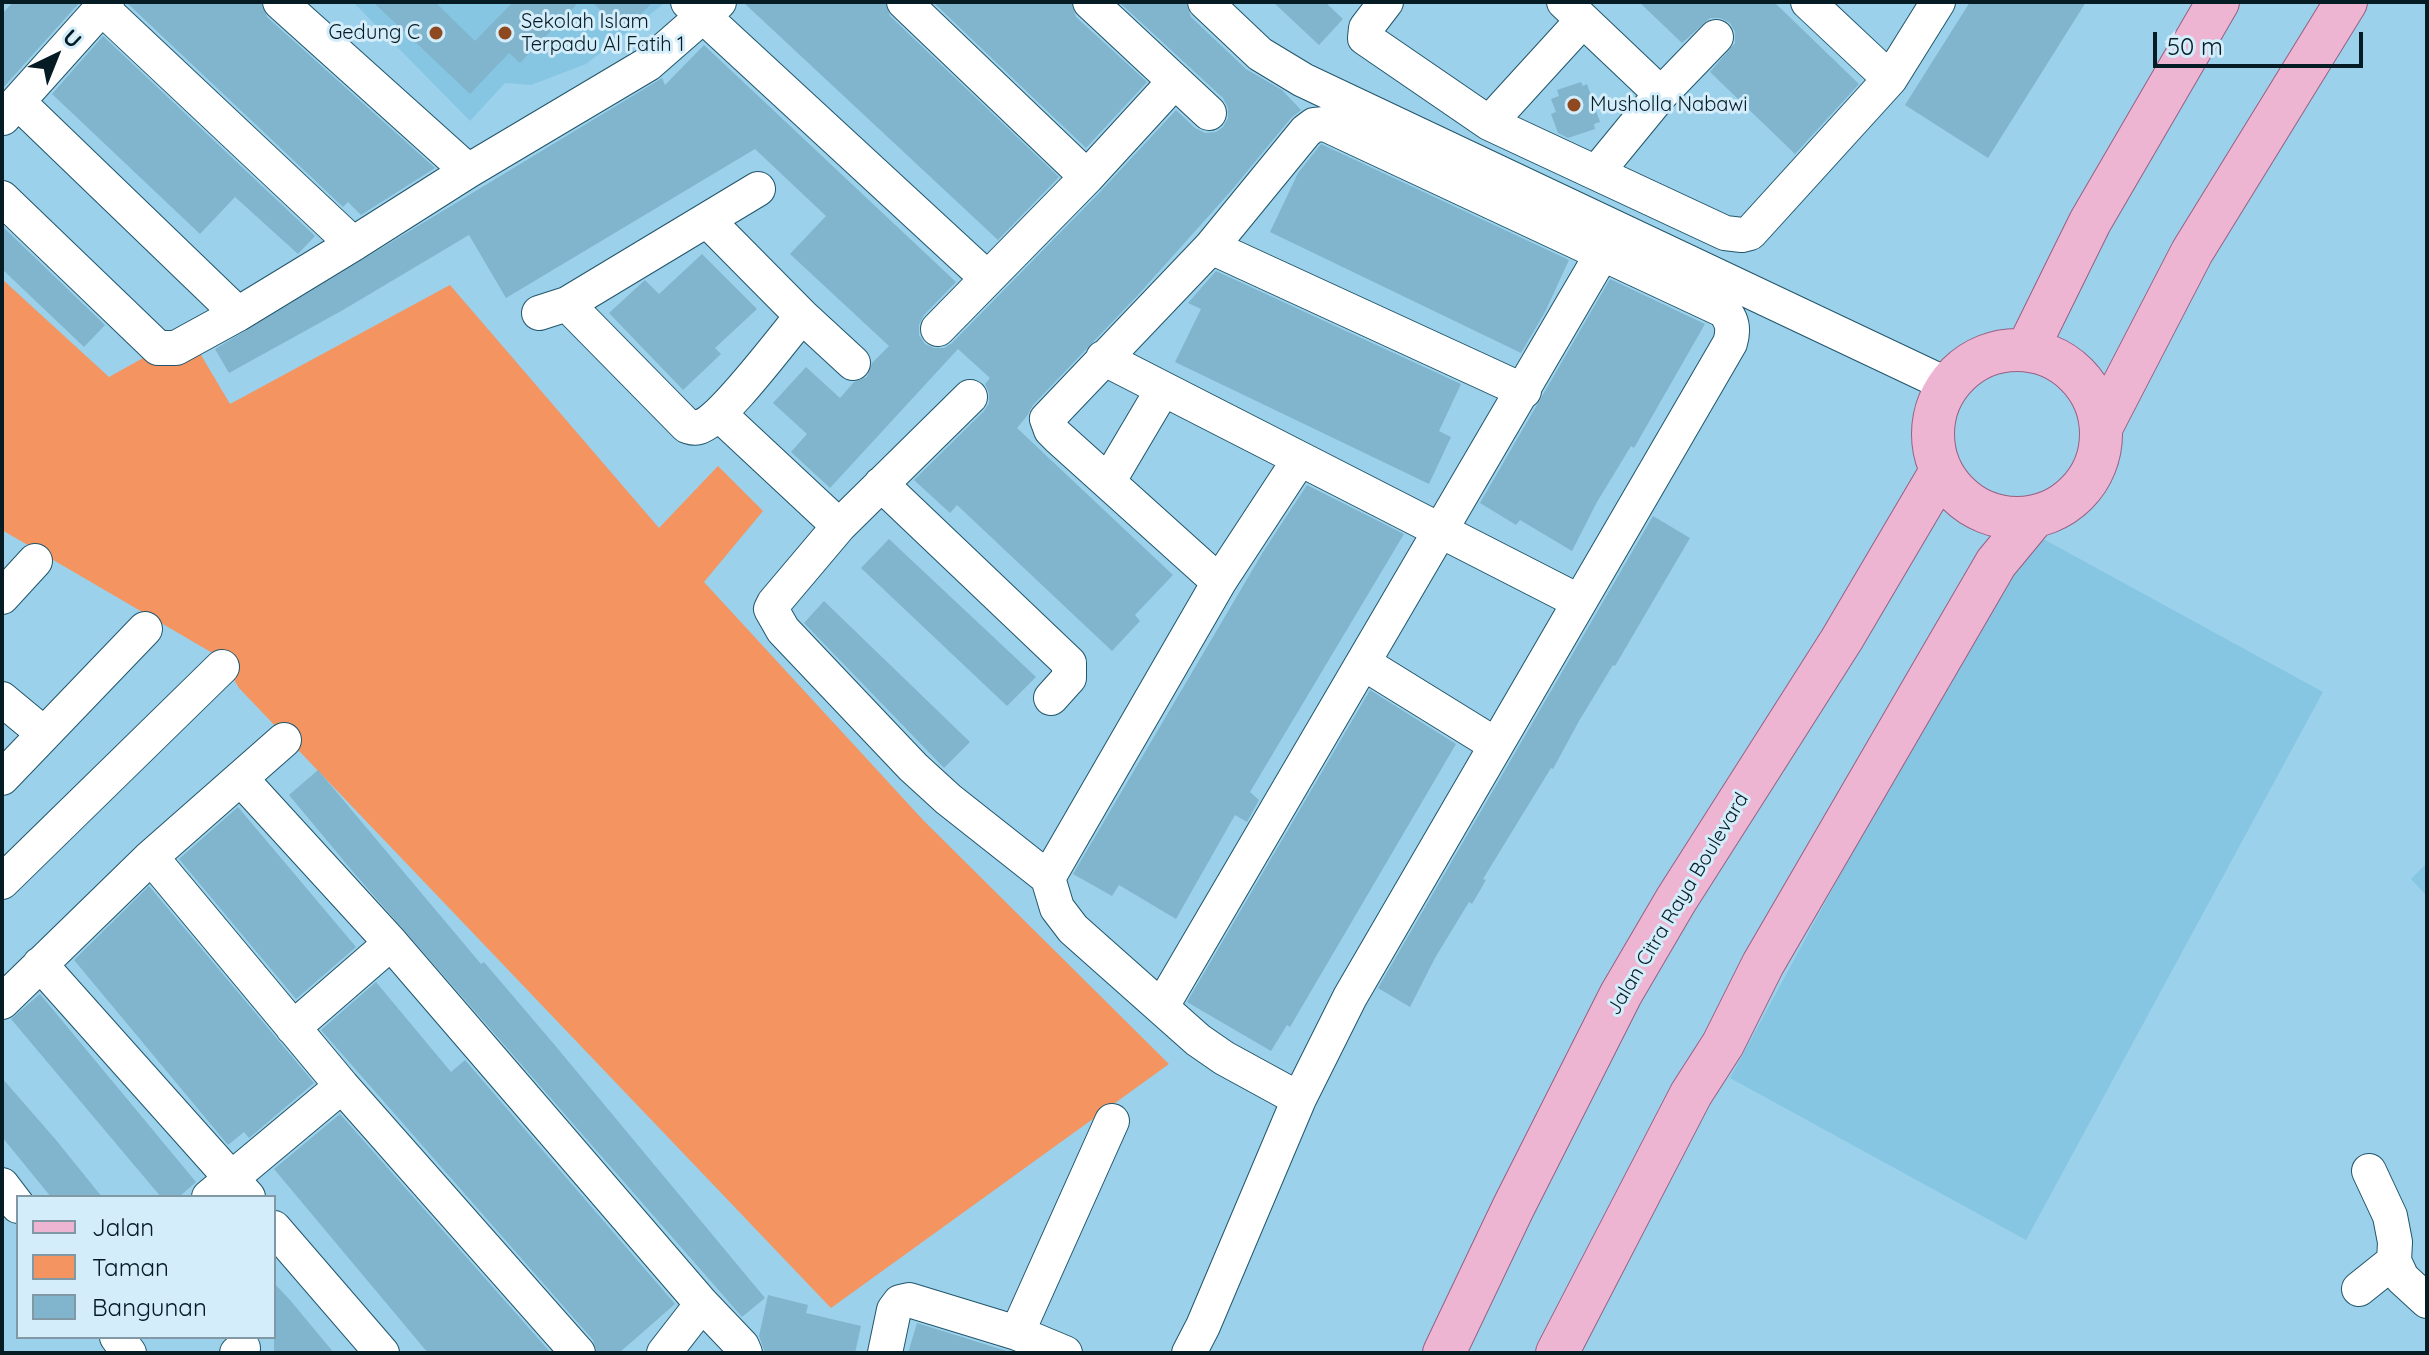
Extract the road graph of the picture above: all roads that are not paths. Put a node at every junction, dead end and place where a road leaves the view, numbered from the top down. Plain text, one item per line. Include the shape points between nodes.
1 (281, 2) edge
2 (904, 2) edge
3 (1090, 2) edge
4 (1205, 2) edge
5 (1386, 2) edge
6 (1808, 2) edge
7 (1938, 2) edge
8 (2218, 2) edge
9 (2346, 2) edge
10 (105, 5) edge
11 (704, 7) edge
12 (1574, 11) edge
13 (1716, 37) dead end
14 (1890, 79) junction
15 (1175, 81) junction
16 (1661, 94) junction
17 (10, 110) edge
18 (1209, 113) dead end
19 (1489, 123) junction
20 (468, 171) junction
21 (1597, 172) junction
22 (1087, 177) junction
23 (758, 189) dead end
24 (2, 198) edge
25 (707, 220) junction
26 (353, 244) junction
27 (1211, 247) junction
28 (1602, 254) junction
29 (987, 278) junction
30 (238, 314) junction
31 (802, 316) junction
32 (938, 329) dead end
33 (2027, 350) junction
34 (1103, 358) junction
35 (853, 363) dead end
36 (1948, 385) junction
37 (1163, 389) junction
38 (1524, 391) junction
39 (970, 397) dead end
40 (719, 414) junction
41 (2101, 428) junction
42 (1299, 460) junction
43 (1941, 471) junction
44 (1108, 482) junction
45 (881, 484) junction
46 (2034, 517) junction
47 (839, 526) junction
48 (1441, 530) junction
49 (35, 561) dead end
50 (1219, 582) junction
51 (2, 597) edge
52 (1578, 601) junction
53 (145, 629) dead end
54 (1365, 664) junction
55 (222, 667) dead end
56 (1051, 698) dead end
57 (2, 699) edge
58 (43, 733) junction
59 (284, 740) dead end
60 (1496, 745) junction
61 (2, 778) edge
62 (241, 779) junction
63 (15, 852) edge
64 (151, 857) junction
65 (1048, 878) junction
66 (2, 882) edge
67 (391, 943) junction
68 (40, 964) junction
69 (2, 1002) edge
70 (1162, 1006) junction
71 (293, 1028) junction
72 (342, 1086) junction
73 (1299, 1099) junction
74 (1112, 1121) dead end
75 (2369, 1171) dead end
76 (2, 1185) edge
77 (230, 1191) edge
78 (16, 1203) edge
79 (276, 1230) edge
80 (2394, 1261) junction
81 (2359, 1289) dead end
82 (2427, 1301) edge
83 (702, 1304) junction
84 (1017, 1333) junction
85 (382, 1353) edge
86 (578, 1353) edge
87 (664, 1353) edge
88 (745, 1353) edge
89 (885, 1353) edge
90 (1065, 1353) edge
91 (1189, 1353) edge
92 (1444, 1353) edge
93 (1557, 1353) edge

1 - 20 street
2 - 22 street
3 - 15 street
4 - 36 street via 1260,54 1303,80
5 - 19 street via 1365,38
6 - 14 street
7 - 14 street
8 - 33 main road via 2090,222
9 - 41 main road via 2192,252
10 - 17 street
10 - 26 street
11 - 20 street via 648,64
11 - 29 street
12 - 16 street
12 - 19 street
13 - 16 street
14 - 21 street via 1750,233 1725,233
15 - 18 street
15 - 22 street
16 - 21 street
17 - 30 street
19 - 21 street
20 - 26 street
22 - 29 street
23 - 25 street
24 - 30 street via 158,348 176,348
25 - 31 street
25 - 40 street via 553,309 687,426 701,427
26 - 30 street
27 - 28 street via 1306,131 1325,124
27 - 34 street
27 - 38 street
28 - 38 street
28 - 52 street via 1723,310 1732,335
29 - 32 street
31 - 35 street
31 - 40 street
33 - 36 main road via 2009,349 1974,360
33 - 41 main road via 2057,359 2082,380
34 - 37 street
34 - 44 street via 1047,419 1051,430
36 - 43 main road via 1935,412 1933,442
37 - 42 street
37 - 44 street
38 - 48 street
39 - 45 street
40 - 47 street
41 - 46 main road via 2097,463 2079,492
42 - 48 street
42 - 50 street
43 - 46 main road via 1958,494 1981,510 2016,519
43 - 92 main road, Jalan Citra Raya Boulevard via 1621,994
44 - 50 street
45 - 47 street
45 - 56 street via 1069,663 1069,678
46 - 93 main road via 1996,563 1763,964
47 - 65 street via 774,603 774,616 913,767
48 - 52 street
48 - 54 street
49 - 51 street
50 - 65 street
52 - 60 street
53 - 58 street
54 - 60 street
54 - 70 street
55 - 63 street
57 - 58 street
58 - 61 street
59 - 62 street
60 - 73 street via 1350,997
62 - 64 street
62 - 67 street
63 - 66 street
64 - 68 street
64 - 71 street
65 - 70 street via 1057,908 1073,929
67 - 71 street
67 - 83 street
68 - 69 street
68 - 77 street
70 - 73 street via 1224,1058
71 - 72 street
72 - 77 street
72 - 86 street
73 - 91 street
74 - 84 street
75 - 80 street via 2390,1216
76 - 78 street
79 - 85 street
80 - 81 street
80 - 82 street via 2402,1278
83 - 87 street
83 - 88 street
84 - 89 street via 909,1300 894,1310
84 - 90 street

